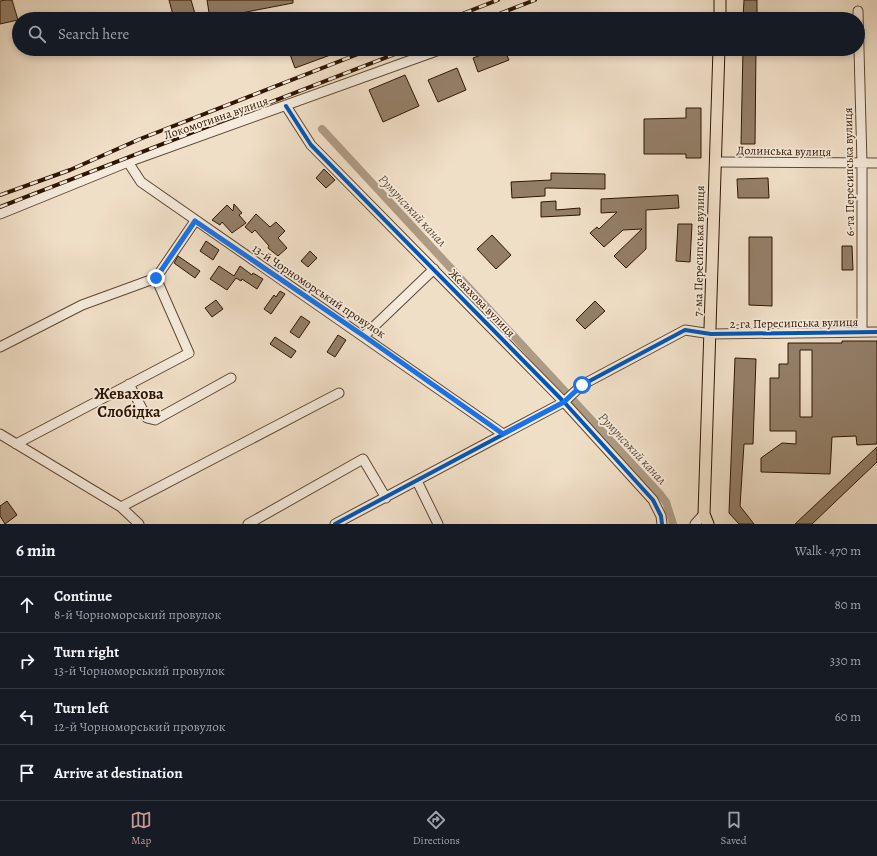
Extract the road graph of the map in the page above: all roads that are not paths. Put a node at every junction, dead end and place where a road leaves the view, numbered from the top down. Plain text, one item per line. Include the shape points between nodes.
1 (720, 0) edge
2 (720, 12) edge
3 (423, 56) edge
4 (719, 56) edge
5 (859, 56) edge
6 (286, 106) junction
7 (128, 162) junction
8 (715, 162) junction
9 (877, 163) edge
10 (862, 164) junction
11 (0, 214) edge
12 (195, 221) junction
13 (434, 269) junction
14 (156, 278) junction
15 (862, 332) junction
16 (877, 332) edge
17 (710, 334) junction
18 (364, 336) junction
19 (0, 347) edge
20 (231, 378) dead end
21 (129, 384) junction
22 (339, 393) dead end
23 (564, 402) junction
24 (0, 434) edge
25 (503, 434) junction
26 (16, 444) junction
27 (417, 481) junction
28 (386, 498) junction
29 (121, 507) junction
30 (706, 519) edge
31 (662, 520) edge
32 (139, 524) edge
33 (248, 524) edge
34 (335, 524) edge
35 (438, 524) edge
36 (695, 524) edge

1 - 2 main road
3 - 6 street, Локомотивна вулиця
4 - 8 main road, 7-ма Пересипська вулиця
5 - 10 street, 6-та Пересипська вулиця
6 - 7 street, Локомотивна вулиця
6 - 13 street, Жевахова вулиця via 310,145
7 - 11 street, Локомотивна вулиця
7 - 12 street, 13-й Чорноморський провулок via 141,182
8 - 10 street, Долинська вулиця
8 - 17 main road, 7-ма Пересипська вулиця
9 - 10 street, Долинська вулиця
10 - 15 street, 6-та Пересипська вулиця
12 - 14 street
12 - 18 street, 13-й Чорноморський провулок
13 - 18 street
13 - 23 street, Жевахова вулиця
14 - 19 street via 82,305
14 - 21 street via 189,353
15 - 16 street, 2-га Пересипська вулиця
15 - 17 street, 2-га Пересипська вулиця
17 - 23 street, 2-га Пересипська вулиця via 685,330 582,385
17 - 30 main road, 7-ма Пересипська вулиця
18 - 25 street, 13-й Чорноморський провулок
20 - 21 street via 155,420 147,418
21 - 26 street
22 - 29 street
23 - 25 street, 2-га Пересипська вулиця
23 - 31 street, Жевахова вулиця via 653,500
24 - 26 street
25 - 27 street, 2-га Пересипська вулиця
26 - 29 street
27 - 28 street, 2-га Пересипська вулиця
27 - 35 street
28 - 33 street via 363,459
28 - 34 street, 2-га Пересипська вулиця
29 - 32 street
30 - 36 street

